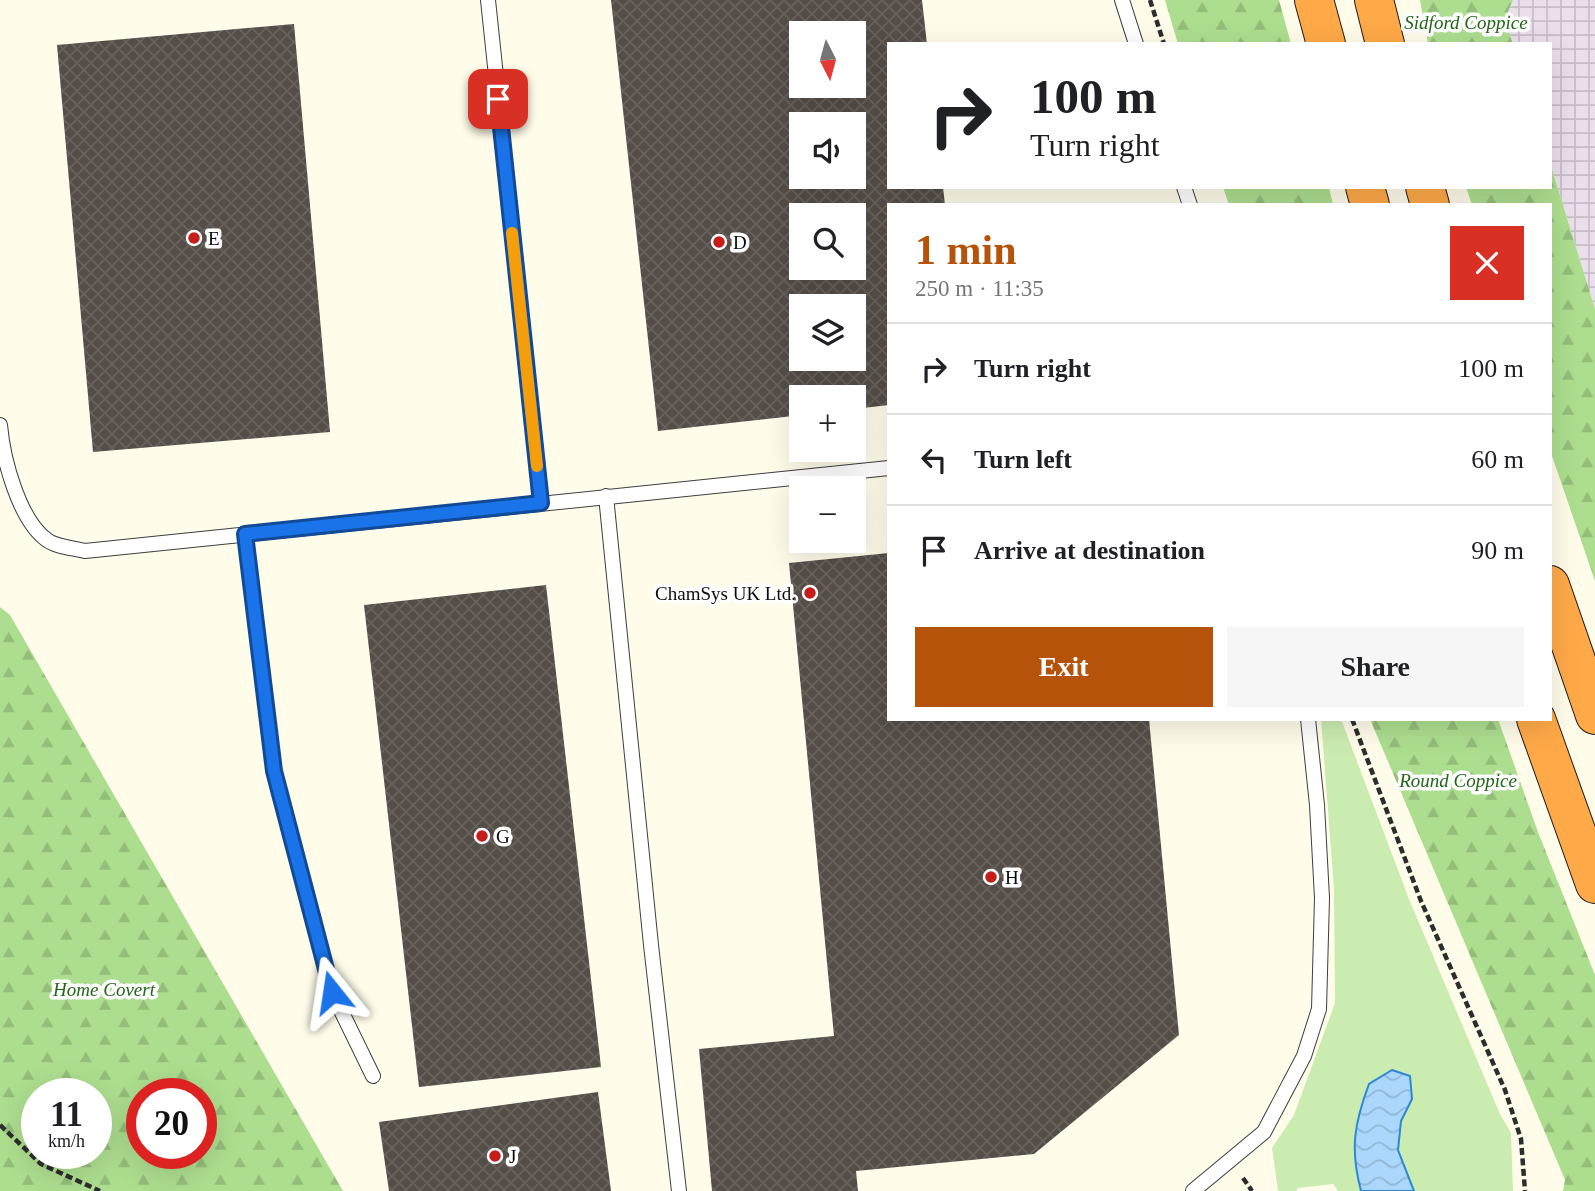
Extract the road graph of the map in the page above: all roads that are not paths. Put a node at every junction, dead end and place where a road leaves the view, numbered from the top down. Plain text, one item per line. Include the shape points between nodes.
1 (488, 0) edge
2 (1122, 0) edge
3 (1314, 0) edge
4 (1374, 0) edge
5 (1135, 42) edge
6 (1325, 42) edge
7 (1384, 42) edge
8 (0, 425) edge
9 (887, 468) edge
10 (606, 496) junction
11 (541, 503) junction
12 (245, 534) junction
13 (1552, 591) edge
14 (1595, 715) edge
15 (1308, 721) edge
16 (1537, 721) edge
17 (1595, 884) edge
18 (373, 1076) dead end
19 (679, 1191) edge
20 (1193, 1191) edge

1 - 11 lane
2 - 5 lane
3 - 6 highway
4 - 7 highway
8 - 12 lane via 3,453 25,514 48,541 85,551
9 - 10 lane
10 - 11 lane
10 - 19 lane
11 - 12 lane
12 - 18 lane via 274,771 332,992
13 - 14 highway
15 - 20 lane via 1322,898 1319,1009 1304,1056 1264,1132
16 - 17 highway

